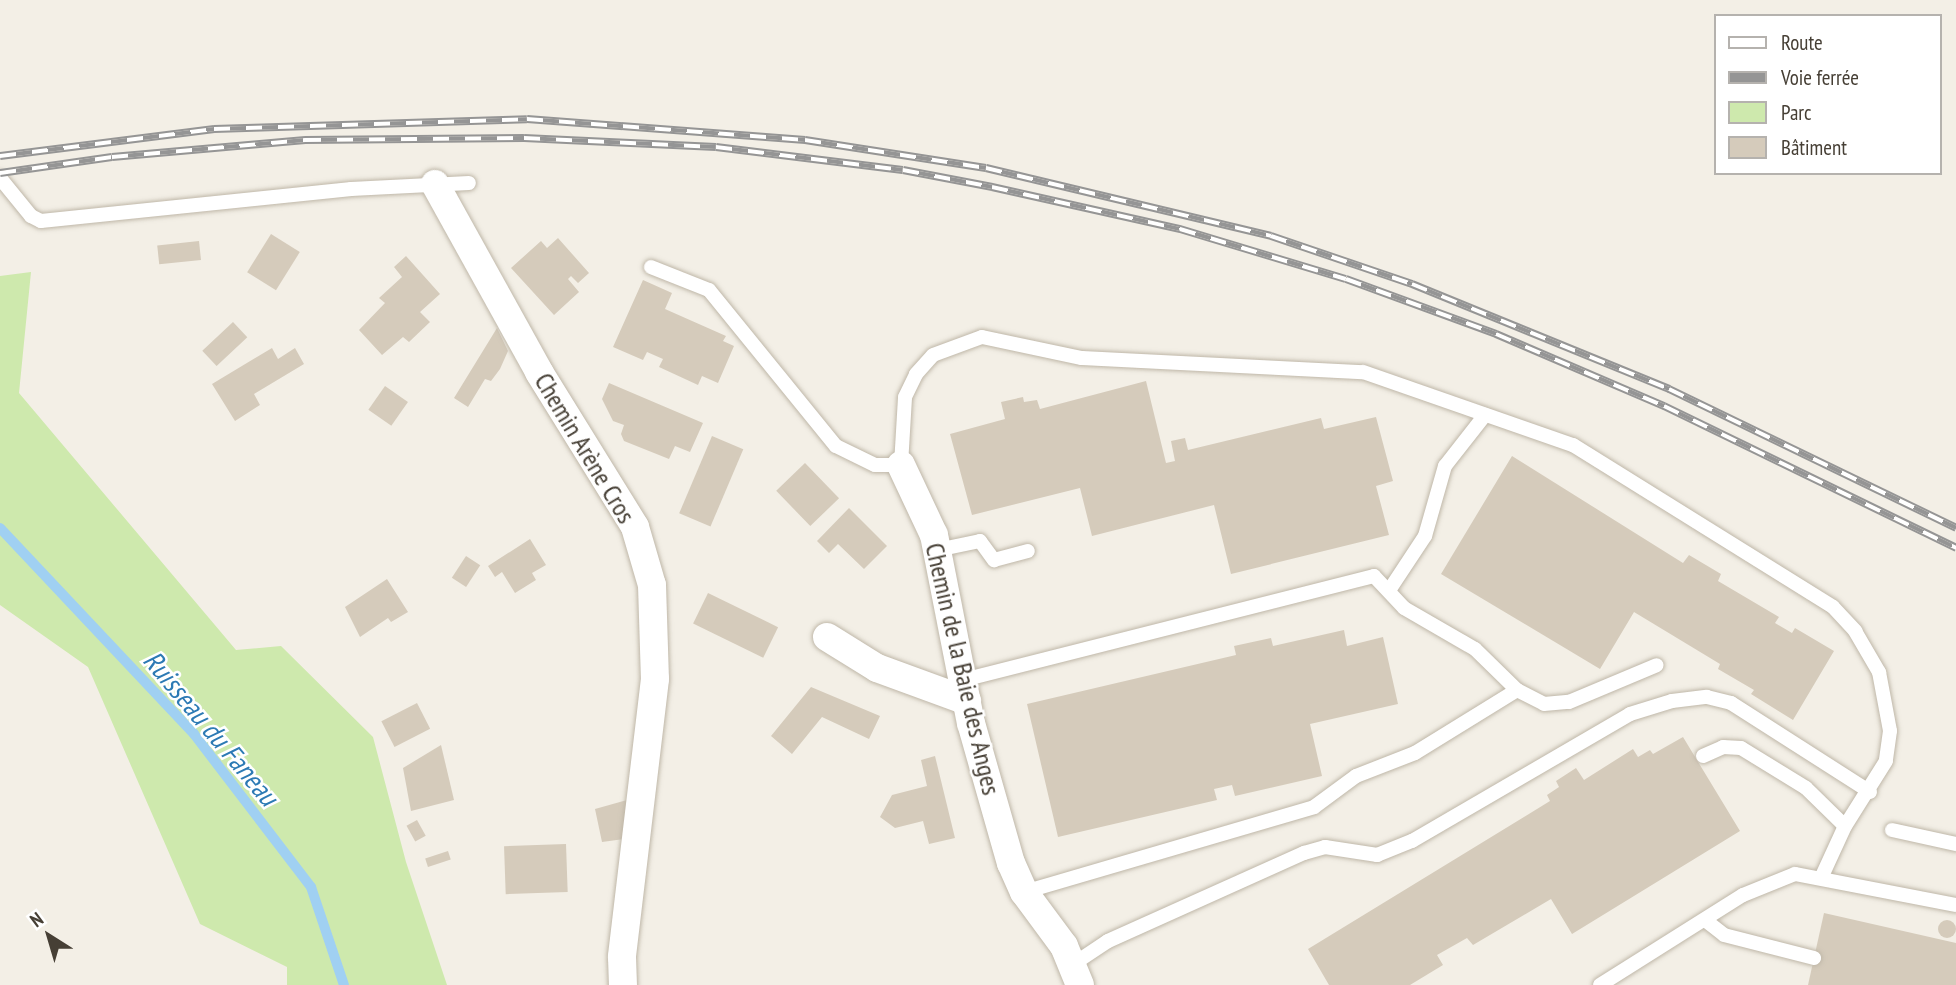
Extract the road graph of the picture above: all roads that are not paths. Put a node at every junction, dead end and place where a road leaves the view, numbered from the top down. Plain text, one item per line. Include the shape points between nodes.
1 (0, 178) edge
2 (469, 183) dead end
3 (435, 184) junction
4 (651, 267) dead end
5 (1485, 415) junction
6 (901, 465) junction
7 (937, 550) junction
8 (1028, 551) dead end
9 (1390, 589) junction
10 (828, 637) dead end
11 (1657, 665) dead end
12 (965, 690) junction
13 (1517, 690) junction
14 (1703, 756) dead end
15 (1870, 792) junction
16 (1844, 826) junction
17 (1892, 830) dead end
18 (1956, 844) edge
19 (1822, 876) junction
20 (1024, 892) junction
21 (1956, 905) edge
22 (1705, 920) junction
23 (1814, 958) dead end
24 (1076, 975) edge
25 (623, 985) edge
26 (1600, 985) edge

1 - 3 lane via 31,216 41,220
2 - 3 lane
3 - 25 street, Chemin Arène Cros via 538,372 635,527 652,585 655,680 622,957
4 - 6 lane via 709,290 836,446 875,466
5 - 6 lane via 1363,372 1082,358 982,337 958,342 933,355 916,374 905,397
5 - 9 lane via 1445,466 1425,536
5 - 15 lane via 1573,445 1833,607 1855,631 1879,672 1886,705 1890,731 1886,761
6 - 7 street, Chemin de la Baie des Anges
7 - 8 lane via 980,541 994,560
7 - 12 street, Chemin de la Baie des Anges
9 - 12 lane via 1374,576 1362,576
9 - 13 lane via 1404,608 1475,649
10 - 12 street via 877,668
11 - 13 lane via 1569,702 1544,704
12 - 20 street, Chemin de la Baie des Anges via 1011,863
13 - 20 lane via 1415,753 1356,776 1314,807
14 - 16 lane via 1723,747 1741,748 1807,788
15 - 16 lane
15 - 24 lane via 1731,703 1707,697 1672,701 1630,714 1412,841 1377,855 1325,847 1304,853 1108,941
16 - 19 lane
17 - 18 lane
19 - 21 lane
19 - 22 lane via 1795,874 1772,880
20 - 24 street, Chemin de la Baie des Anges
22 - 23 lane via 1724,935
22 - 26 lane

